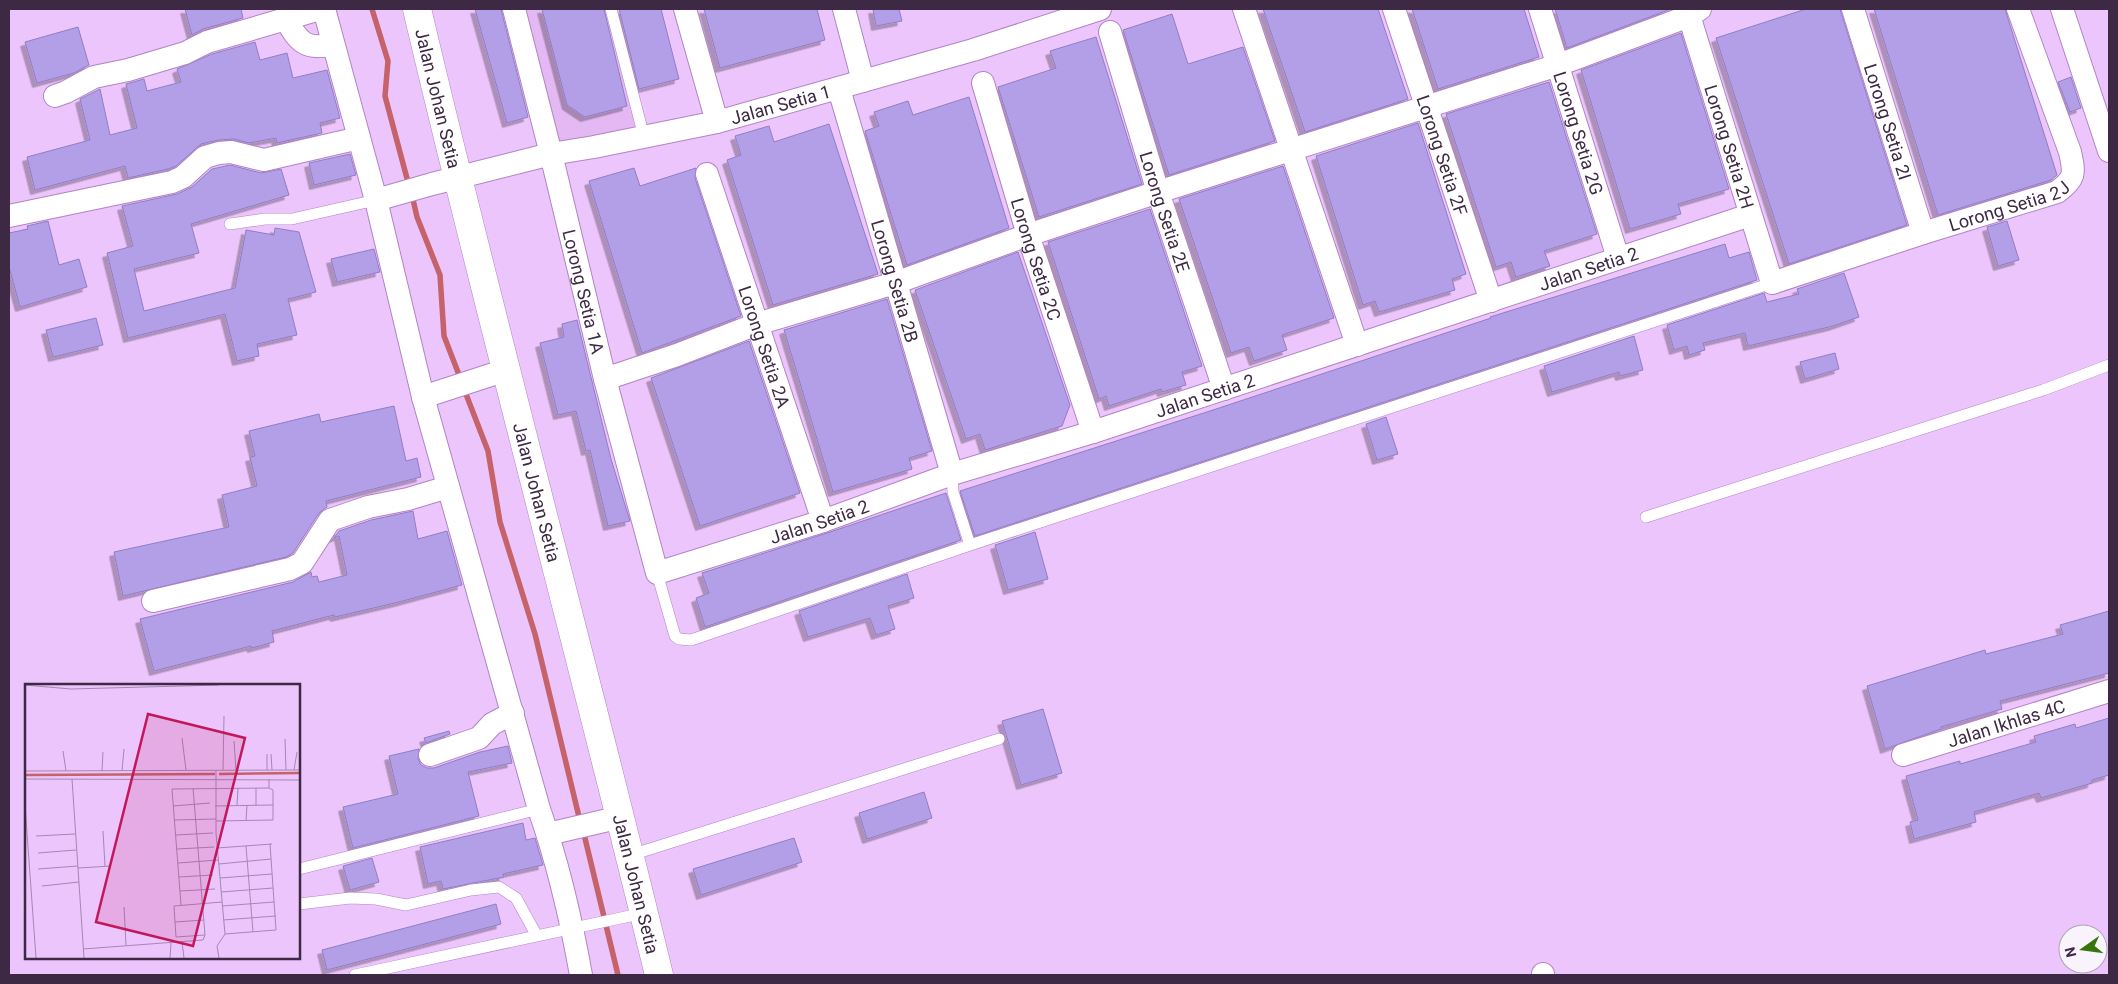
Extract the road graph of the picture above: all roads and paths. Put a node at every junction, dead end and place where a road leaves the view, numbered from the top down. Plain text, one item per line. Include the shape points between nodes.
1 (320, 9) edge
2 (324, 9) edge
3 (417, 9) edge
4 (514, 9) edge
5 (611, 9) edge
6 (685, 9) edge
7 (844, 9) edge
8 (1100, 9) edge
9 (1244, 9) edge
10 (1394, 9) edge
11 (1540, 9) edge
12 (1853, 9) edge
13 (2018, 9) edge
14 (2062, 9) edge
15 (1692, 11) edge
16 (286, 20) junction
17 (1110, 32) dead end
18 (333, 44) junction
19 (1558, 64) junction
20 (863, 82) junction
21 (983, 83) dead end
22 (839, 89) junction
23 (55, 96) dead end
24 (1427, 105) junction
25 (2103, 111) edge
26 (717, 122) junction
27 (644, 137) junction
28 (359, 138) junction
29 (1292, 150) junction
30 (2109, 151) edge
31 (551, 154) junction
32 (708, 174) dead end
33 (444, 182) junction
34 (1158, 192) junction
35 (381, 198) junction
36 (1750, 215) junction
37 (9, 216) edge
38 (230, 224) dead end
39 (1923, 233) junction
40 (1028, 234) junction
41 (1618, 258) junction
42 (894, 283) junction
43 (1772, 283) junction
44 (1490, 301) junction
45 (757, 324) junction
46 (1357, 345) junction
47 (2109, 365) edge
48 (493, 374) junction
49 (605, 379) junction
50 (1224, 389) junction
51 (428, 395) junction
52 (1093, 432) junction
53 (952, 474) junction
54 (448, 487) junction
55 (1646, 517) dead end
56 (823, 521) junction
57 (970, 545) junction
58 (657, 573) junction
59 (153, 601) dead end
60 (2109, 691) edge
61 (513, 713) junction
62 (999, 739) dead end
63 (430, 755) dead end
64 (1903, 755) dead end
65 (539, 809) junction
66 (609, 820) junction
67 (554, 832) junction
68 (631, 855) junction
69 (300, 870) edge
70 (300, 904) edge
71 (631, 915) junction
72 (581, 927) junction
73 (537, 936) junction
74 (355, 975) edge
75 (582, 975) edge
76 (659, 975) edge

1 - 16 street
2 - 18 street
3 - 33 main road, Jalan Johan Setia
4 - 31 street, Lorong Setia 1A
5 - 27 lane
6 - 26 street
7 - 20 street
8 - 20 street, Jalan Setia 1
9 - 29 street
10 - 24 street, Lorong Setia 2F
11 - 19 street, Lorong Setia 2G
12 - 39 street, Lorong Setia 2I
13 - 39 street, Lorong Setia 2J via 2070,152 2073,176 2057,192
14 - 25 street
15 - 19 street
15 - 36 street, Lorong Setia 2H
16 - 18 street via 306,45 320,47
16 - 23 street via 206,42 185,53 128,70 94,77
17 - 34 street, Lorong Setia 2E
18 - 28 street
19 - 24 street
19 - 41 street, Lorong Setia 2G
20 - 22 street, Jalan Setia 1
21 - 40 street, Lorong Setia 2C
22 - 26 street, Jalan Setia 1
22 - 42 street, Lorong Setia 2B
24 - 29 street
24 - 44 street, Lorong Setia 2F
25 - 30 street
26 - 27 street, Jalan Setia 1
27 - 31 street, Jalan Setia 1
28 - 35 street
28 - 37 street via 264,160 219,152 205,157 183,177 172,182
29 - 34 street
29 - 46 street
31 - 33 street, Jalan Setia 1
31 - 49 street, Lorong Setia 1A
32 - 45 street, Lorong Setia 2A
33 - 35 street, Jalan Setia 1
33 - 48 main road, Jalan Johan Setia
34 - 40 street
34 - 50 street, Lorong Setia 2E
35 - 38 lane via 292,219
35 - 51 street
36 - 41 street, Jalan Setia 2
36 - 43 street, Lorong Setia 2H
39 - 43 street, Lorong Setia 2J
40 - 42 street
40 - 52 street, Lorong Setia 2C
41 - 44 street, Jalan Setia 2
42 - 45 street
42 - 53 street, Lorong Setia 2B
43 - 57 lane
44 - 46 street, Jalan Setia 2
45 - 49 street
45 - 56 street, Lorong Setia 2A
46 - 50 street, Jalan Setia 2
47 - 55 lane via 2043,390
48 - 51 street
48 - 66 main road, Jalan Johan Setia
49 - 58 street, Lorong Setia 1A
50 - 52 street, Jalan Setia 2
51 - 54 street
52 - 53 street, Jalan Setia 2
53 - 56 street, Jalan Setia 2
53 - 57 lane
54 - 59 street via 330,520 302,563 290,569
54 - 61 street
56 - 58 street, Jalan Setia 2
57 - 58 lane via 685,641 675,636 670,625
60 - 64 street, Jalan Ikhlas 4C
61 - 63 street via 492,724 479,738
61 - 65 street
62 - 68 lane
65 - 67 street
65 - 69 lane
66 - 67 street
66 - 68 main road, Jalan Johan Setia
67 - 72 street
68 - 71 main road, Jalan Johan Setia
70 - 73 lane via 376,898 406,905 498,887 516,898
71 - 72 lane
71 - 76 main road, Jalan Johan Setia
72 - 73 lane
72 - 75 street
73 - 74 lane

